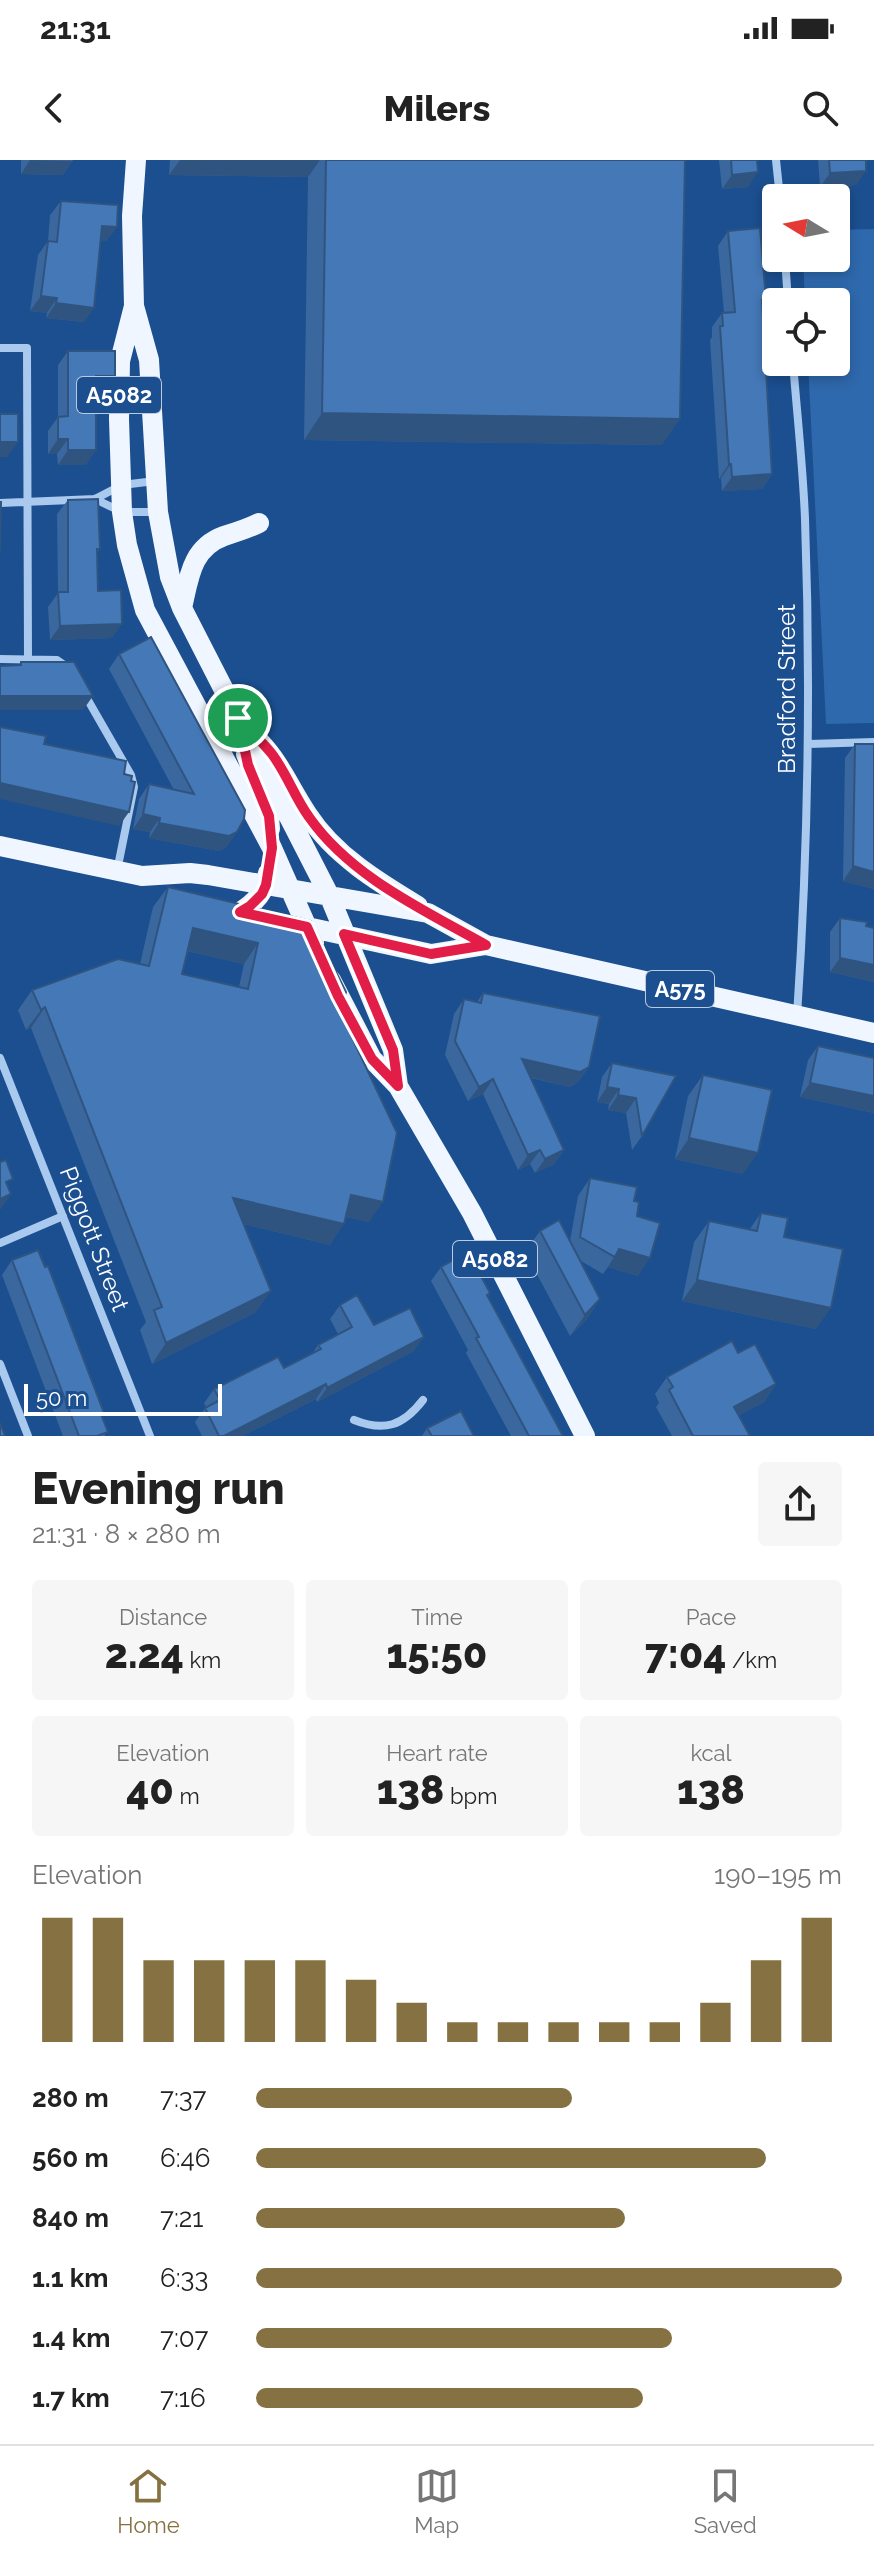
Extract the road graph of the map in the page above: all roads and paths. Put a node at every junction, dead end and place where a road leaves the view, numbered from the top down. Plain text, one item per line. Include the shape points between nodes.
1 (136, 160) edge
2 (776, 160) edge
3 (779, 184) edge
4 (134, 306) junction
5 (0, 348) edge
6 (794, 376) edge
7 (155, 481) junction
8 (122, 485) junction
9 (95, 499) junction
10 (27, 502) junction
11 (0, 503) edge
12 (122, 512) junction
13 (158, 512) junction
14 (259, 523) dead end
15 (182, 608) junction
16 (0, 659) edge
17 (28, 659) junction
18 (238, 718) junction
19 (874, 742) edge
20 (809, 744) junction
21 (0, 846) edge
22 (272, 848) junction
23 (117, 871) junction
24 (142, 876) junction
25 (266, 885) junction
26 (291, 889) junction
27 (169, 891) edge
28 (329, 895) junction
29 (428, 913) junction
30 (307, 927) junction
31 (344, 934) junction
32 (486, 945) junction
33 (797, 1017) junction
34 (874, 1033) edge
35 (0, 1058) edge
36 (398, 1086) junction
37 (63, 1216) junction
38 (0, 1243) edge
39 (0, 1364) edge
40 (423, 1400) dead end
41 (354, 1420) dead end
42 (382, 1432) edge
43 (28, 1436) edge
44 (150, 1436) edge
45 (585, 1436) edge

1 - 4 main road, A5082
2 - 3 street
4 - 7 main road, A5082 via 149,360
4 - 8 main road, A5082 via 120,361
5 - 10 street via 27,348
6 - 20 street, Bradford Street via 805,517
7 - 8 street
7 - 13 main road, A5082
8 - 9 street
8 - 12 main road, A5082
9 - 10 street
9 - 12 street
10 - 11 street
10 - 17 street
12 - 13 street
12 - 22 main road, A5082 via 145,610
13 - 15 main road, A5082 via 170,577
14 - 15 main road via 203,547 192,562
15 - 18 main road, A5082
16 - 17 street
17 - 23 street via 57,660 68,667 131,775 134,787
18 - 22 main road via 248,765 269,816
18 - 28 main road, A5082
18 - 29 main road, A5082 via 272,754 308,817 334,845
19 - 20 street
20 - 33 street, Bradford Street
21 - 23 main road, A575
22 - 25 main road
22 - 26 main road, A5082
23 - 24 main road, A575
24 - 25 main road, A575 via 190,873
24 - 27 main road, A575
25 - 26 main road, A575
25 - 30 main road, A575 via 256,901 233,911
26 - 28 main road, A575
26 - 30 main road, A5082
28 - 29 main road, A575
28 - 31 main road, A5082
29 - 32 main road, A575
30 - 31 main road, A575
30 - 36 main road, A5082 via 372,1059
31 - 32 main road, A575 via 431,954
31 - 36 main road, A5082 via 393,1050
32 - 33 main road, A575
33 - 34 main road, A575
35 - 37 street, Piggott Street
36 - 45 main road, A5082 via 472,1213
37 - 38 street
37 - 44 street, Piggott Street
39 - 43 street
40 - 42 street
41 - 42 street

